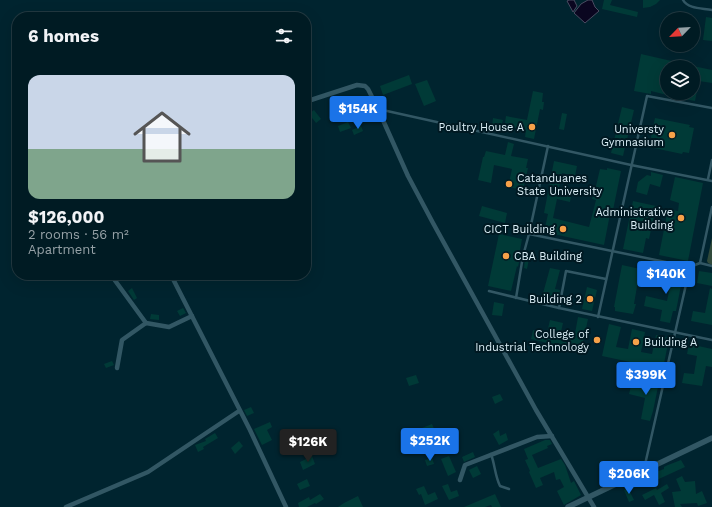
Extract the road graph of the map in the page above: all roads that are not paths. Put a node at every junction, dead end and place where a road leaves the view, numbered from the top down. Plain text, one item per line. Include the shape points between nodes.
1 (683, 0) edge
2 (712, 10) edge
3 (311, 100) edge
4 (712, 108) edge
5 (378, 109) junction
6 (548, 146) junction
7 (712, 160) edge
8 (631, 165) junction
9 (708, 179) junction
10 (712, 181) edge
11 (712, 207) edge
12 (529, 234) junction
13 (612, 251) junction
14 (700, 263) junction
15 (712, 266) edge
16 (690, 267) junction
17 (606, 279) junction
18 (115, 280) edge
19 (174, 280) edge
20 (489, 291) dead end
21 (516, 298) junction
22 (559, 308) junction
23 (192, 316) junction
24 (598, 317) junction
25 (146, 323) junction
26 (675, 333) junction
27 (712, 340) edge
28 (116, 368) dead end
29 (239, 411) junction
30 (552, 436) junction
31 (712, 438) edge
32 (490, 454) junction
33 (644, 470) junction
34 (460, 480) dead end
35 (509, 489) dead end
36 (588, 497) junction
37 (66, 507) edge
38 (286, 507) edge
39 (568, 507) edge
40 (594, 507) edge

1 - 2 lane via 690,6
3 - 5 street via 361,85 368,89
4 - 8 lane via 647,96
5 - 6 lane
5 - 30 street via 408,176 433,223
6 - 8 lane
6 - 12 lane
7 - 9 lane
8 - 9 lane
8 - 13 lane
9 - 10 lane
11 - 14 lane
12 - 13 lane
12 - 21 lane
13 - 16 lane
13 - 17 lane
14 - 15 lane
14 - 16 lane
16 - 26 lane
17 - 22 lane via 566,271
17 - 24 lane
18 - 25 street
19 - 23 street
20 - 21 lane
21 - 22 lane
22 - 24 lane
23 - 25 street via 169,327
23 - 29 street
24 - 26 lane
25 - 28 street via 122,340
26 - 27 lane
26 - 33 lane
29 - 37 street via 148,472
29 - 38 street
30 - 32 street via 537,438
30 - 36 street
31 - 33 street
32 - 34 street via 465,465
32 - 35 lane via 500,486
33 - 36 street
36 - 39 street
36 - 40 street

